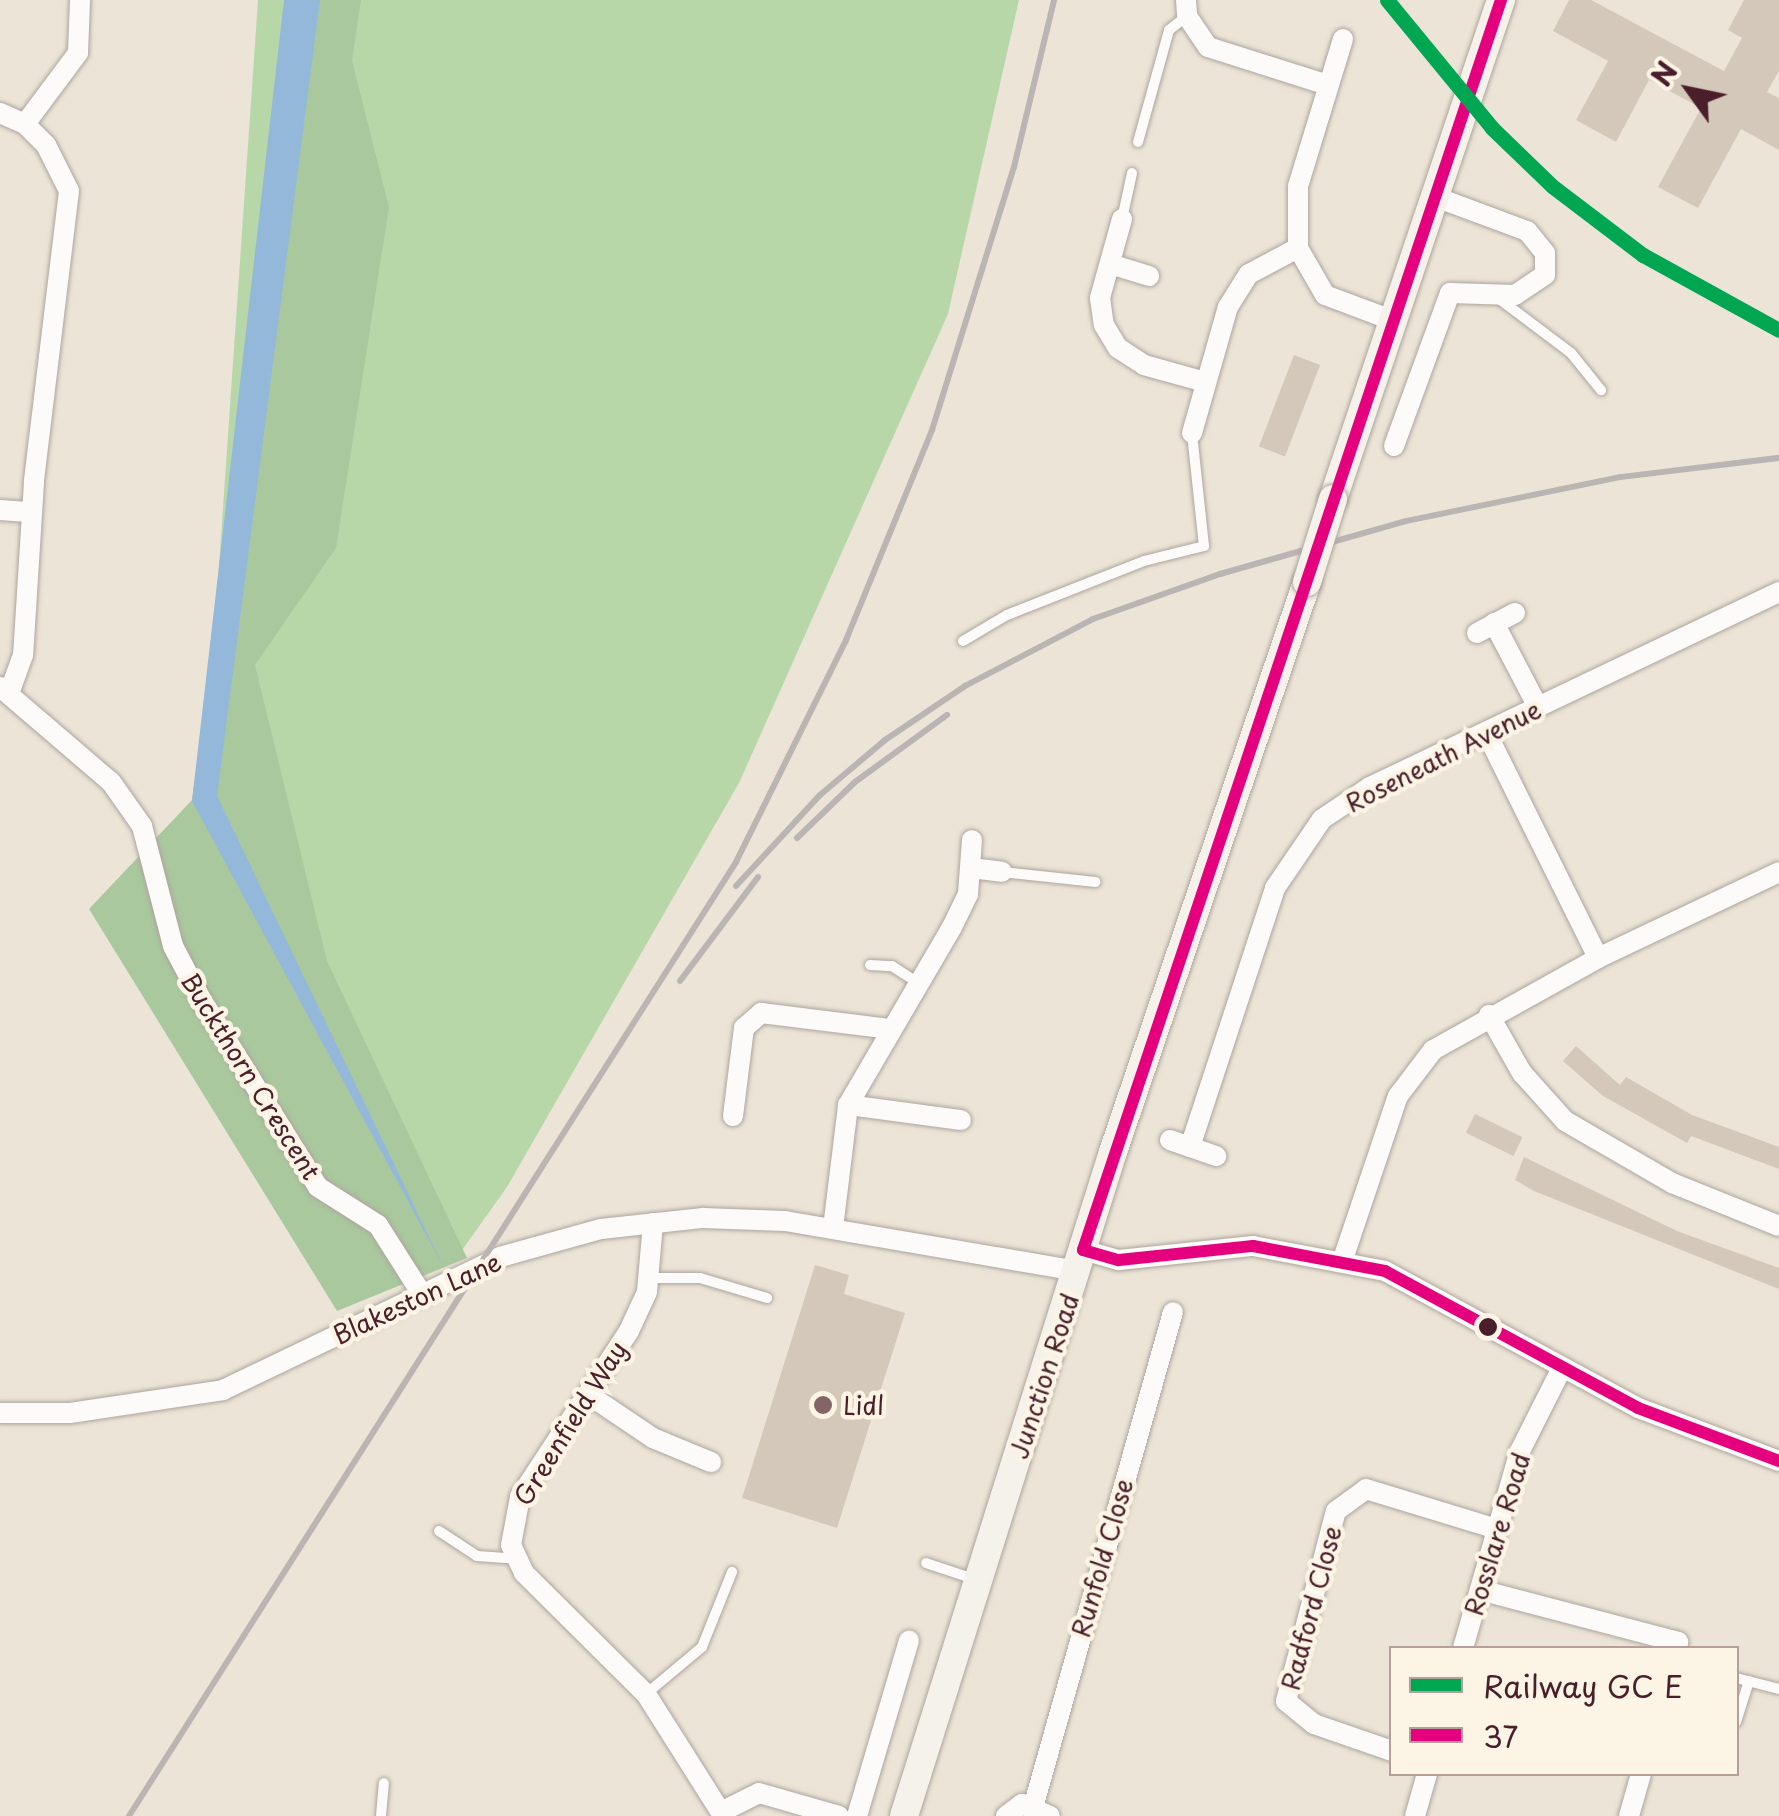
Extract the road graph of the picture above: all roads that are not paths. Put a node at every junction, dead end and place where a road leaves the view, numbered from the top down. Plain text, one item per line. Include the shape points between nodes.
1 (80, 0) edge
2 (1501, 0) edge
3 (1186, 8) edge
4 (1343, 38) dead end
5 (1328, 85) junction
6 (0, 114) edge
7 (25, 124) junction
8 (1138, 142) dead end
9 (1132, 173) dead end
10 (1433, 196) junction
11 (1122, 219) joint
12 (1298, 248) junction
13 (1110, 264) junction
14 (1148, 276) dead end
15 (1494, 294) junction
16 (1389, 319) junction
17 (1206, 382) junction
18 (1600, 390) dead end
19 (1192, 433) joint
20 (1394, 446) dead end
21 (0, 510) edge
22 (31, 512) junction
23 (1779, 592) edge
24 (1514, 613) dead end
25 (964, 641) dead end
26 (5, 689) edge
27 (1538, 708) junction
28 (1487, 734) junction
29 (972, 840) dead end
30 (970, 868) junction
31 (1002, 872) joint
32 (1779, 872) edge
33 (1095, 882) dead end
34 (1598, 958) junction
35 (870, 965) dead end
36 (918, 983) junction
37 (1489, 1014) junction
38 (889, 1029) junction
39 (848, 1105) junction
40 (733, 1116) dead end
41 (961, 1120) dead end
42 (1216, 1156) dead end
43 (653, 1223) junction
44 (1779, 1226) edge
45 (832, 1228) junction
46 (1342, 1259) junction
47 (1080, 1261) junction
48 (650, 1278) junction
49 (423, 1296) junction
50 (766, 1298) dead end
51 (1173, 1312) dead end
52 (1562, 1368) junction
53 (589, 1394) junction
54 (0, 1413) edge
55 (711, 1462) dead end
56 (1779, 1462) edge
57 (1497, 1528) junction
58 (439, 1531) dead end
59 (516, 1559) junction
60 (926, 1563) dead end
61 (732, 1572) dead end
62 (979, 1581) junction
63 (1480, 1590) junction
64 (909, 1641) dead end
65 (1677, 1645) edge
66 (1464, 1646) edge
67 (1739, 1679) edge
68 (1749, 1681) junction
69 (1779, 1689) edge
70 (646, 1694) junction
71 (1739, 1713) edge
72 (1389, 1750) edge
73 (1426, 1776) edge
74 (1640, 1776) edge
75 (384, 1783) dead end
76 (1042, 1810) edge
77 (722, 1814) edge
78 (381, 1816) edge
79 (839, 1816) edge
80 (856, 1816) edge
81 (904, 1816) edge
82 (1006, 1816) edge
83 (1415, 1816) edge
84 (1629, 1816) edge

1 - 7 street via 78,54
2 - 10 main road, Junction Road
3 - 5 street via 1208,48
3 - 8 lane via 1168,30
4 - 5 street
5 - 12 street via 1298,186
6 - 7 street, Buckthorn Crescent
7 - 22 street, Buckthorn Crescent via 52,154 69,192
9 - 11 lane
10 - 15 street via 1527,231 1544,253 1545,275 1533,289
10 - 16 main road, Junction Road
11 - 13 street
12 - 16 street via 1325,295
12 - 17 street via 1249,274 1228,307
13 - 14 street
13 - 17 street via 1100,298 1104,325 1118,348 1144,365
15 - 18 lane via 1571,352
15 - 20 street via 1450,293
16 - 47 main road, Junction Road, bridge
17 - 19 street
19 - 25 lane via 1204,546 1144,561 1007,615
21 - 22 street
22 - 26 street, Buckthorn Crescent via 23,655
23 - 27 street, Roseneath Avenue
24 - 27 street via 1486,628
26 - 49 street, Buckthorn Crescent via 111,782 142,826 174,946 201,999 318,1187 378,1224
27 - 28 street, Roseneath Avenue
28 - 34 street
28 - 42 street, Roseneath Avenue via 1350,799 1295,850 1180,1144
29 - 30 street
30 - 31 street
30 - 36 street via 968,894
31 - 33 lane
32 - 34 street
34 - 37 street
35 - 36 lane via 892,966
36 - 38 street
37 - 44 street via 1522,1073 1564,1121 1672,1183
37 - 46 street via 1456,1032 1411,1074
38 - 39 street
38 - 40 street via 761,1013 744,1028
39 - 41 street
39 - 45 street
43 - 45 street, Blakeston Lane via 703,1218
43 - 48 street, Greenfield Way
43 - 49 street, Blakeston Lane via 601,1229 500,1256
45 - 47 street, Blakeston Lane
46 - 47 street, Blakeston Lane via 1253,1246
46 - 52 street, Blakeston Lane via 1436,1296
47 - 62 main road, Junction Road
48 - 50 lane via 700,1278
48 - 53 street, Greenfield Way via 629,1331
49 - 54 street, Blakeston Lane via 222,1390 70,1413
51 - 76 street, Runfold Close
52 - 56 street, Blakeston Lane via 1638,1408
52 - 57 street, Rosslare Road via 1520,1450
53 - 55 street via 654,1438
53 - 59 street, Greenfield Way via 520,1497 510,1530
57 - 63 street, Rosslare Road
57 - 72 street, Radford Close via 1366,1489 1336,1511 1286,1702 1314,1724
58 - 59 lane via 476,1556
59 - 70 street
60 - 62 lane
61 - 70 lane via 702,1647
62 - 81 main road, Junction Road
63 - 65 street
63 - 66 street, Rosslare Road
64 - 80 street
67 - 68 lane
68 - 69 lane
68 - 71 lane
70 - 77 street
73 - 83 street
74 - 84 street
75 - 78 lane
76 - 82 street, Runfold Close
77 - 79 street via 759,1793

